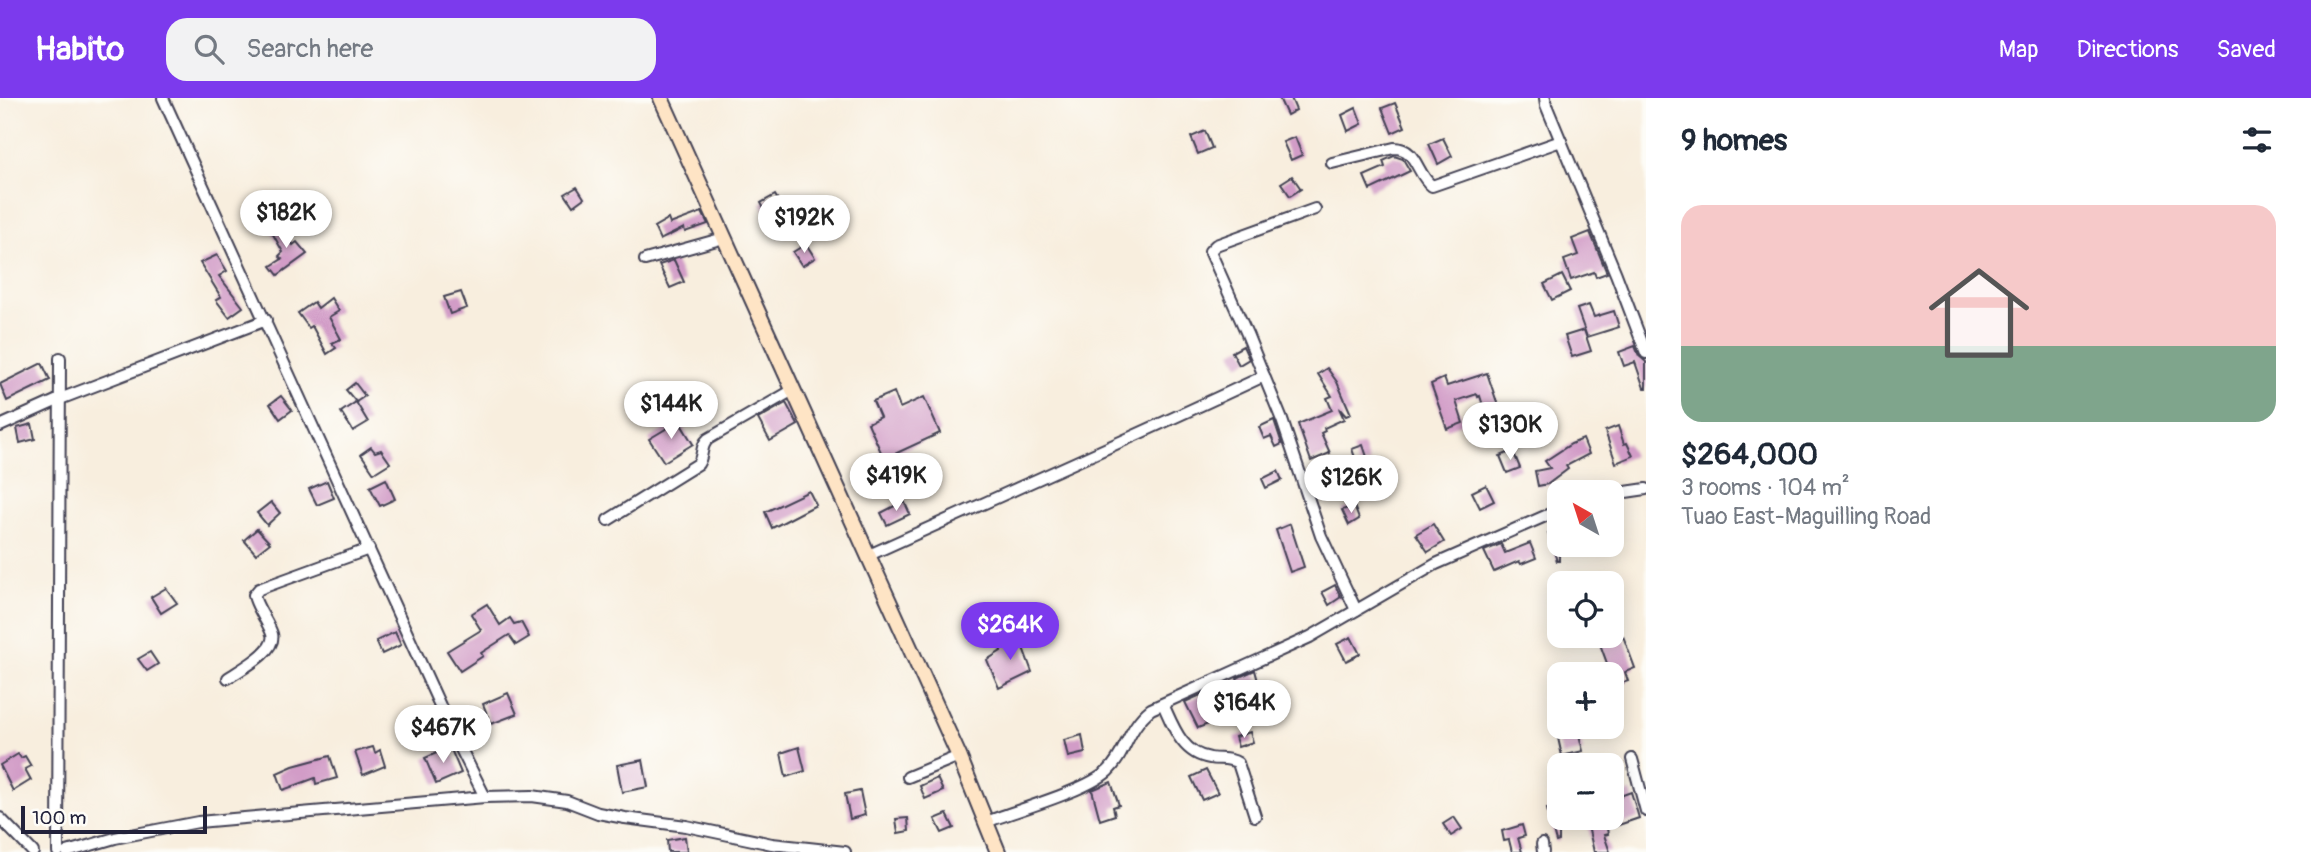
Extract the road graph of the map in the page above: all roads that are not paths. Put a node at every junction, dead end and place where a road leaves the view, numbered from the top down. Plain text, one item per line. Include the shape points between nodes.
1 (163, 98) edge
2 (661, 98) edge
3 (1545, 98) edge
4 (1561, 141) junction
5 (1332, 163) dead end
6 (1315, 209) dead end
7 (724, 238) junction
8 (645, 260) dead end
9 (266, 320) junction
10 (1646, 353) edge
11 (60, 359) dead end
12 (1264, 376) junction
13 (793, 390) junction
14 (60, 399) junction
15 (0, 426) edge
16 (1646, 489) edge
17 (1624, 492) edge
18 (1547, 515) edge
19 (608, 520) dead end
20 (369, 549) junction
21 (867, 556) junction
22 (1356, 610) junction
23 (228, 678) dead end
24 (1163, 704) junction
25 (959, 756) junction
26 (1632, 759) dead end
27 (908, 777) dead end
28 (485, 797) junction
29 (1646, 811) edge
30 (1255, 816) dead end
31 (0, 818) edge
32 (986, 822) junction
33 (33, 852) edge
34 (58, 852) edge
35 (67, 852) edge
36 (845, 852) edge
37 (998, 852) edge

1 - 9 street
2 - 7 main road
3 - 4 street
4 - 5 street via 1432,186 1412,155 1402,148
4 - 10 street
6 - 12 street via 1210,251
7 - 8 street
7 - 13 main road
9 - 14 street
9 - 20 street
11 - 14 street
12 - 21 street
12 - 22 street via 1321,536
13 - 19 street via 708,439 698,464
13 - 21 main road
14 - 15 street
14 - 34 street
16 - 17 street
18 - 22 street via 1436,564
20 - 23 street via 259,589 254,595 272,643
20 - 28 street
21 - 25 main road
22 - 24 street via 1310,637
24 - 30 street via 1189,750 1238,763
24 - 32 street via 1136,723 1110,769 1099,778
25 - 27 street
25 - 32 main road
26 - 29 street
28 - 35 street via 198,822
28 - 36 street via 567,801 625,818
31 - 33 street
32 - 37 main road

